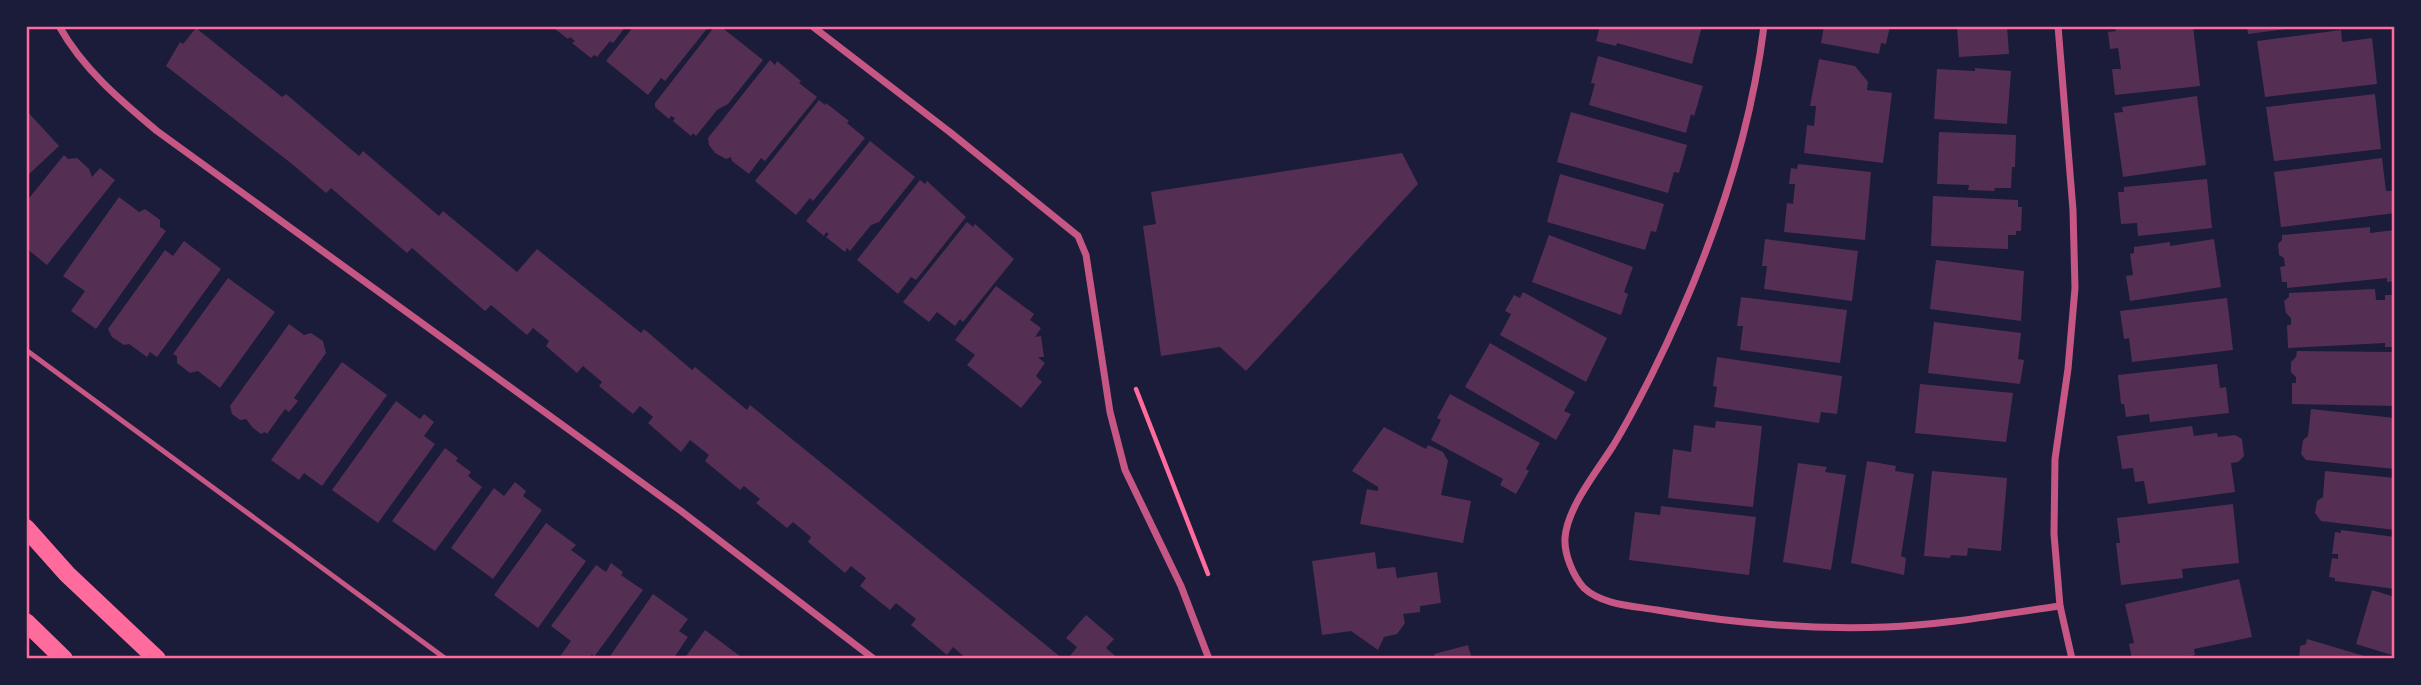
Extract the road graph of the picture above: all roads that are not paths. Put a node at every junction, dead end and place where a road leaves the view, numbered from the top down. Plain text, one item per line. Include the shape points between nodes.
1 (59, 26) edge
2 (813, 26) edge
3 (1764, 26) edge
4 (2058, 26) edge
5 (26, 350) edge
6 (26, 528) edge
7 (2060, 606) junction
8 (26, 622) edge
9 (64, 659) edge
10 (157, 659) edge
11 (446, 659) edge
12 (874, 659) edge
13 (1209, 659) edge
14 (2072, 659) edge

1 - 12 street via 70,46 112,93 157,131 681,511
2 - 13 street via 1078,236 1086,255 1110,412 1125,470 1181,586
3 - 7 street via 1739,150 1715,229 1652,375 1572,512 1565,538 1570,565 1585,589 1609,601 1787,626 1886,627
4 - 7 street via 2075,288 2055,459 2054,534
5 - 11 lane
6 - 10 main road via 67,574
7 - 14 street
8 - 9 main road

